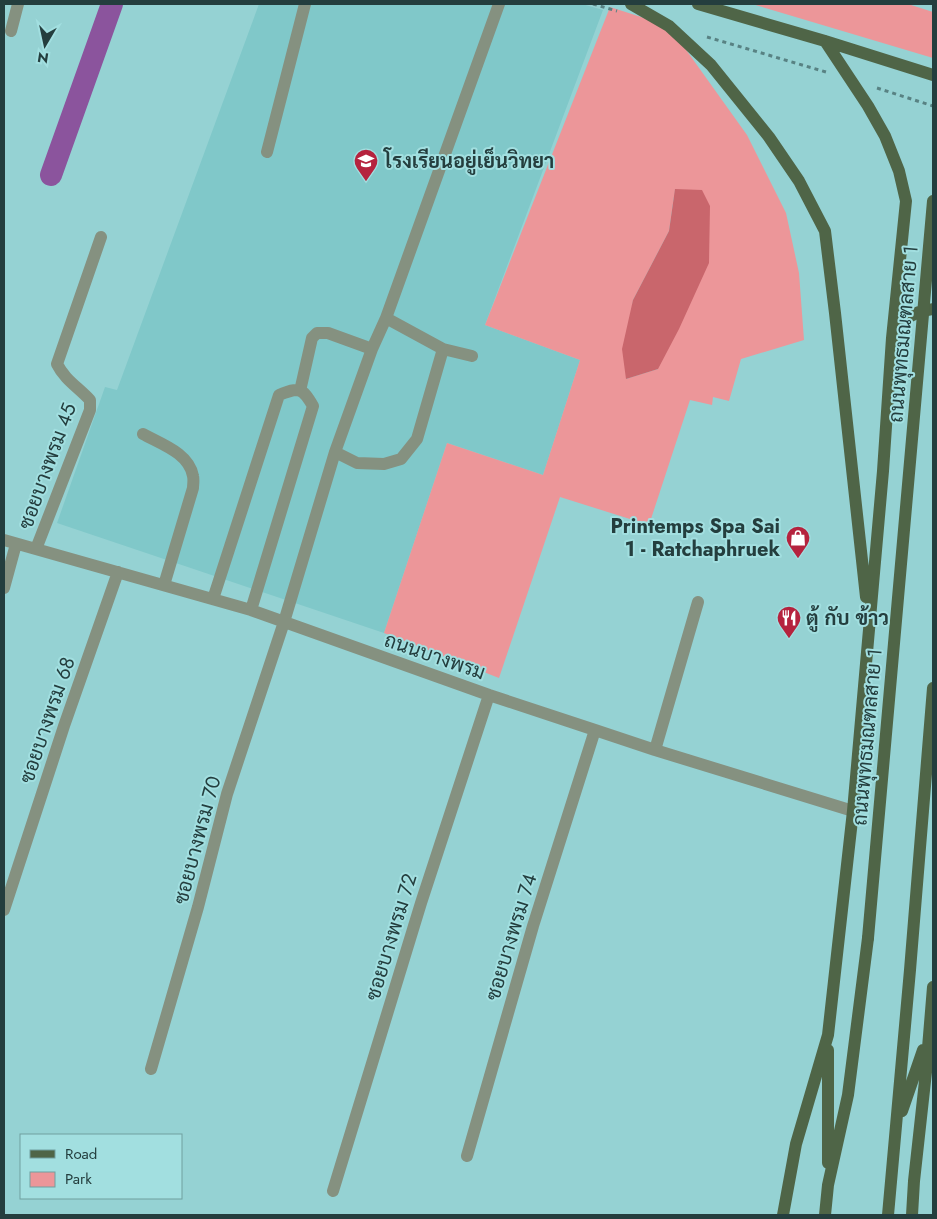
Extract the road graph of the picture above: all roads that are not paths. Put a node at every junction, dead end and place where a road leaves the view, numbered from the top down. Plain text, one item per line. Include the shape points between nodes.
1 (18, 4) edge
2 (305, 4) edge
3 (499, 4) edge
4 (631, 4) edge
5 (698, 4) edge
6 (11, 31) dead end
7 (825, 41) junction
8 (933, 75) edge
9 (267, 152) dead end
10 (933, 201) edge
11 (101, 236) dead end
12 (933, 309) edge
13 (386, 318) junction
14 (892, 338) junction
15 (372, 349) junction
16 (443, 349) junction
17 (472, 356) dead end
18 (300, 390) junction
19 (143, 434) dead end
20 (335, 452) junction
21 (7, 542) edge
22 (36, 549) junction
23 (118, 572) junction
24 (164, 585) junction
25 (4, 588) edge
26 (213, 599) junction
27 (698, 602) dead end
28 (251, 610) junction
29 (284, 622) junction
30 (869, 627) junction
31 (933, 688) edge
32 (489, 695) junction
33 (595, 730) junction
34 (655, 750) junction
35 (853, 811) junction
36 (4, 910) edge
37 (933, 987) edge
38 (929, 1034) junction
39 (828, 1036) junction
40 (151, 1069) dead end
41 (930, 1073) edge
42 (896, 1127) junction
43 (467, 1156) dead end
44 (828, 1185) junction
45 (333, 1191) dead end
46 (783, 1215) edge
47 (825, 1215) edge
48 (888, 1215) edge
49 (912, 1215) edge

1 - 6 street
2 - 9 street
3 - 13 street, ซอยบางพรม 70
4 - 30 main road via 669,26 711,65 769,137 799,181 825,231
5 - 7 main road
7 - 8 main road
7 - 14 main road via 885,136 899,171 906,201
10 - 44 main road, ถนนพุทธมณฑลสาย 1, bridge via 868,938 848,1095
11 - 22 street, ซอยบางพรม 45 via 57,364 67,380 90,400 90,410
12 - 14 main road via 904,319
13 - 15 street, ซอยบางพรม 70
13 - 16 street
14 - 30 main road
15 - 18 street via 328,333 317,333 312,338
15 - 20 street, ซอยบางพรม 70
16 - 17 street
16 - 20 street via 417,439 401,459 384,464 357,463
18 - 26 street via 293,389 279,395
18 - 28 street via 312,406
19 - 24 street via 180,454 193,476 193,488
20 - 29 street, ซอยบางพรม 70
21 - 22 street, ถนนบางพรม
21 - 25 street
22 - 23 street, ถนนบางพรม
23 - 24 street, ถนนบางพรม
23 - 36 street, ซอยบางพรม 68
24 - 26 street, ถนนบางพรม
26 - 28 street, ถนนบางพรม
27 - 34 street
28 - 29 street, ถนนบางพรม
29 - 32 street, ถนนบางพรม
29 - 40 street, ซอยบางพรม 70 via 227,794
30 - 35 main road
31 - 42 main road
32 - 33 street, ถนนบางพรม
32 - 45 street, ซอยบางพรม 72
33 - 34 street, ถนนบางพรม
33 - 43 street, ซอยบางพรม 74 via 533,926
34 - 35 street, ถนนบางพรม
35 - 39 main road
37 - 38 main road
38 - 41 main road
38 - 42 main road
39 - 44 main road
39 - 46 main road via 796,1144
41 - 49 main road
42 - 48 main road
44 - 47 main road, ถนนพุทธมณฑลสาย 1

